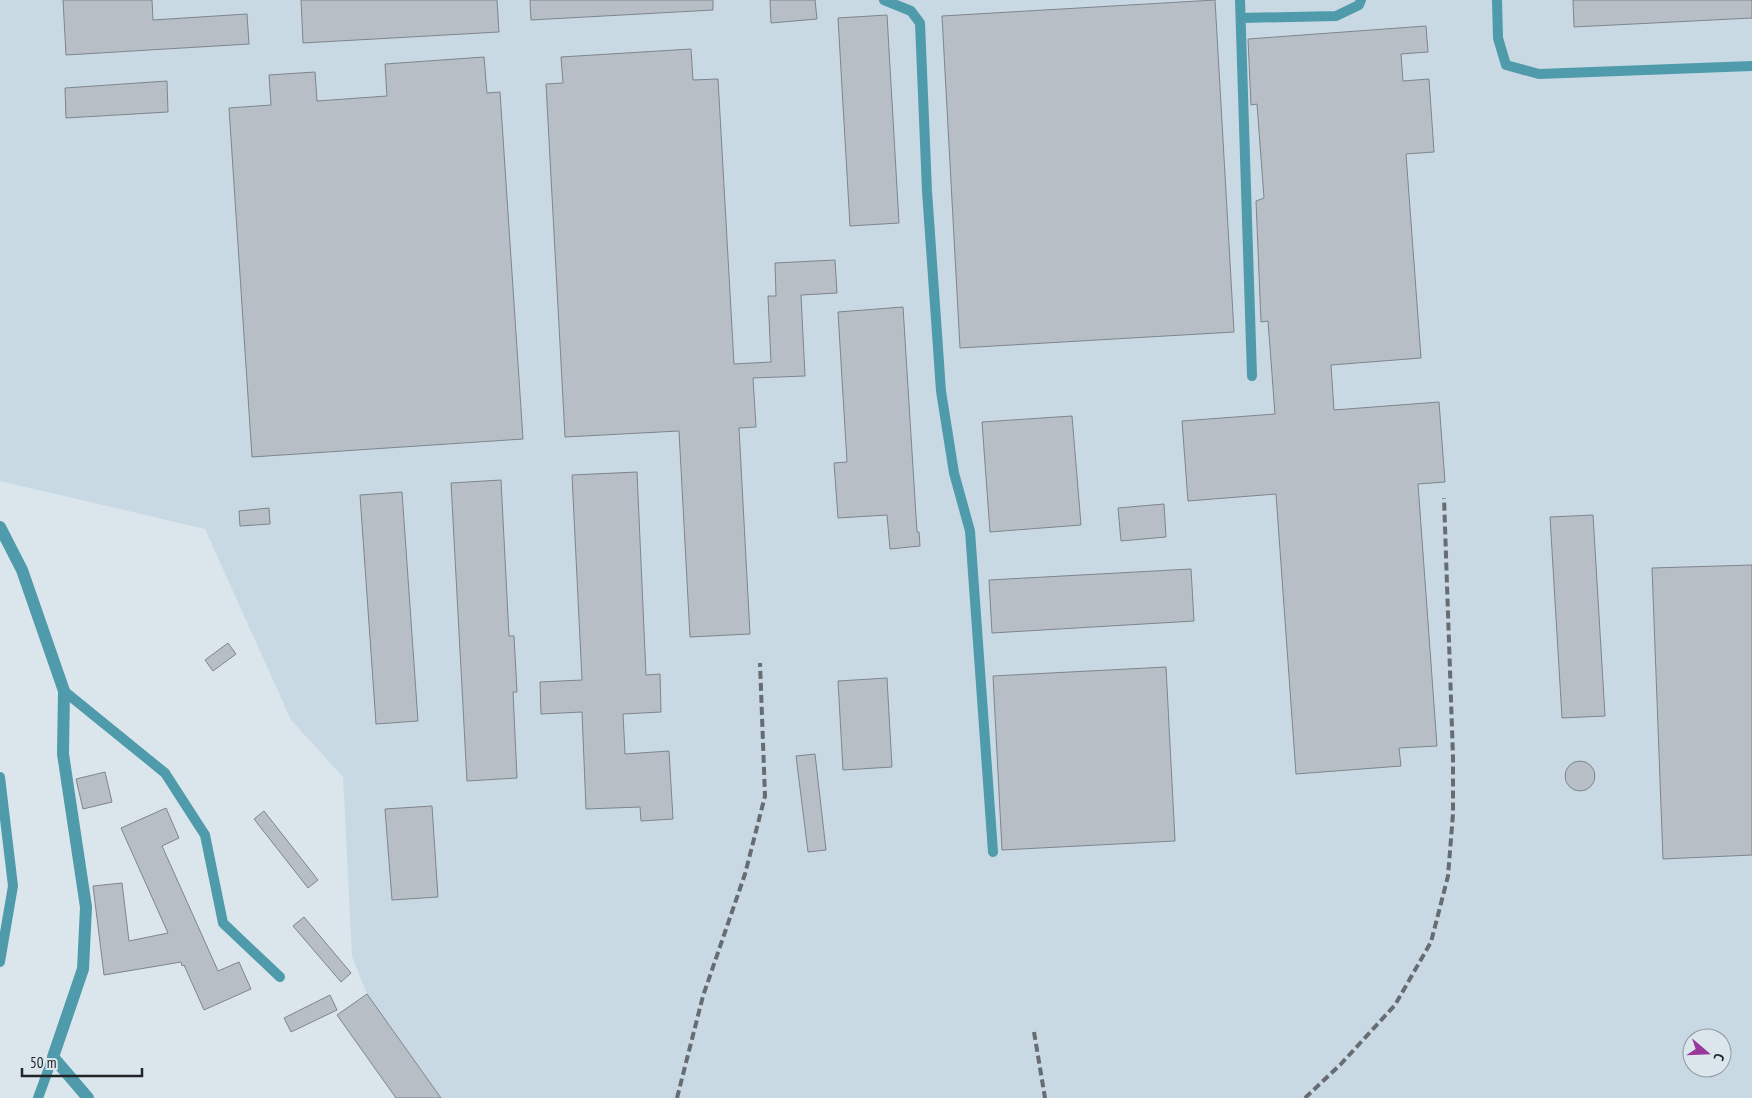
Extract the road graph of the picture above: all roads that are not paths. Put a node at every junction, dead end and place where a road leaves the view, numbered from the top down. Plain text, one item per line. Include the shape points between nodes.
1 (884, 0) edge
2 (1240, 0) edge
3 (1360, 0) edge
4 (1497, 0) edge
5 (1241, 18) junction
6 (1752, 66) edge
7 (1252, 376) dead end
8 (0, 527) edge
9 (64, 691) junction
10 (0, 778) edge
11 (993, 852) dead end
12 (0, 962) edge
13 (280, 977) dead end
14 (53, 1057) junction
15 (38, 1098) edge
16 (88, 1098) edge

1 - 11 lane via 911,11 920,23 927,191 941,391 954,473 970,531
2 - 5 lane
3 - 5 lane via 1359,5 1336,16
4 - 6 lane via 1498,38 1506,65 1539,74
5 - 7 lane
8 - 9 street via 22,570
9 - 13 lane via 165,773 205,835 223,923
9 - 14 street via 63,754 86,907 84,969
10 - 12 lane via 13,886
14 - 15 lane
14 - 16 street

